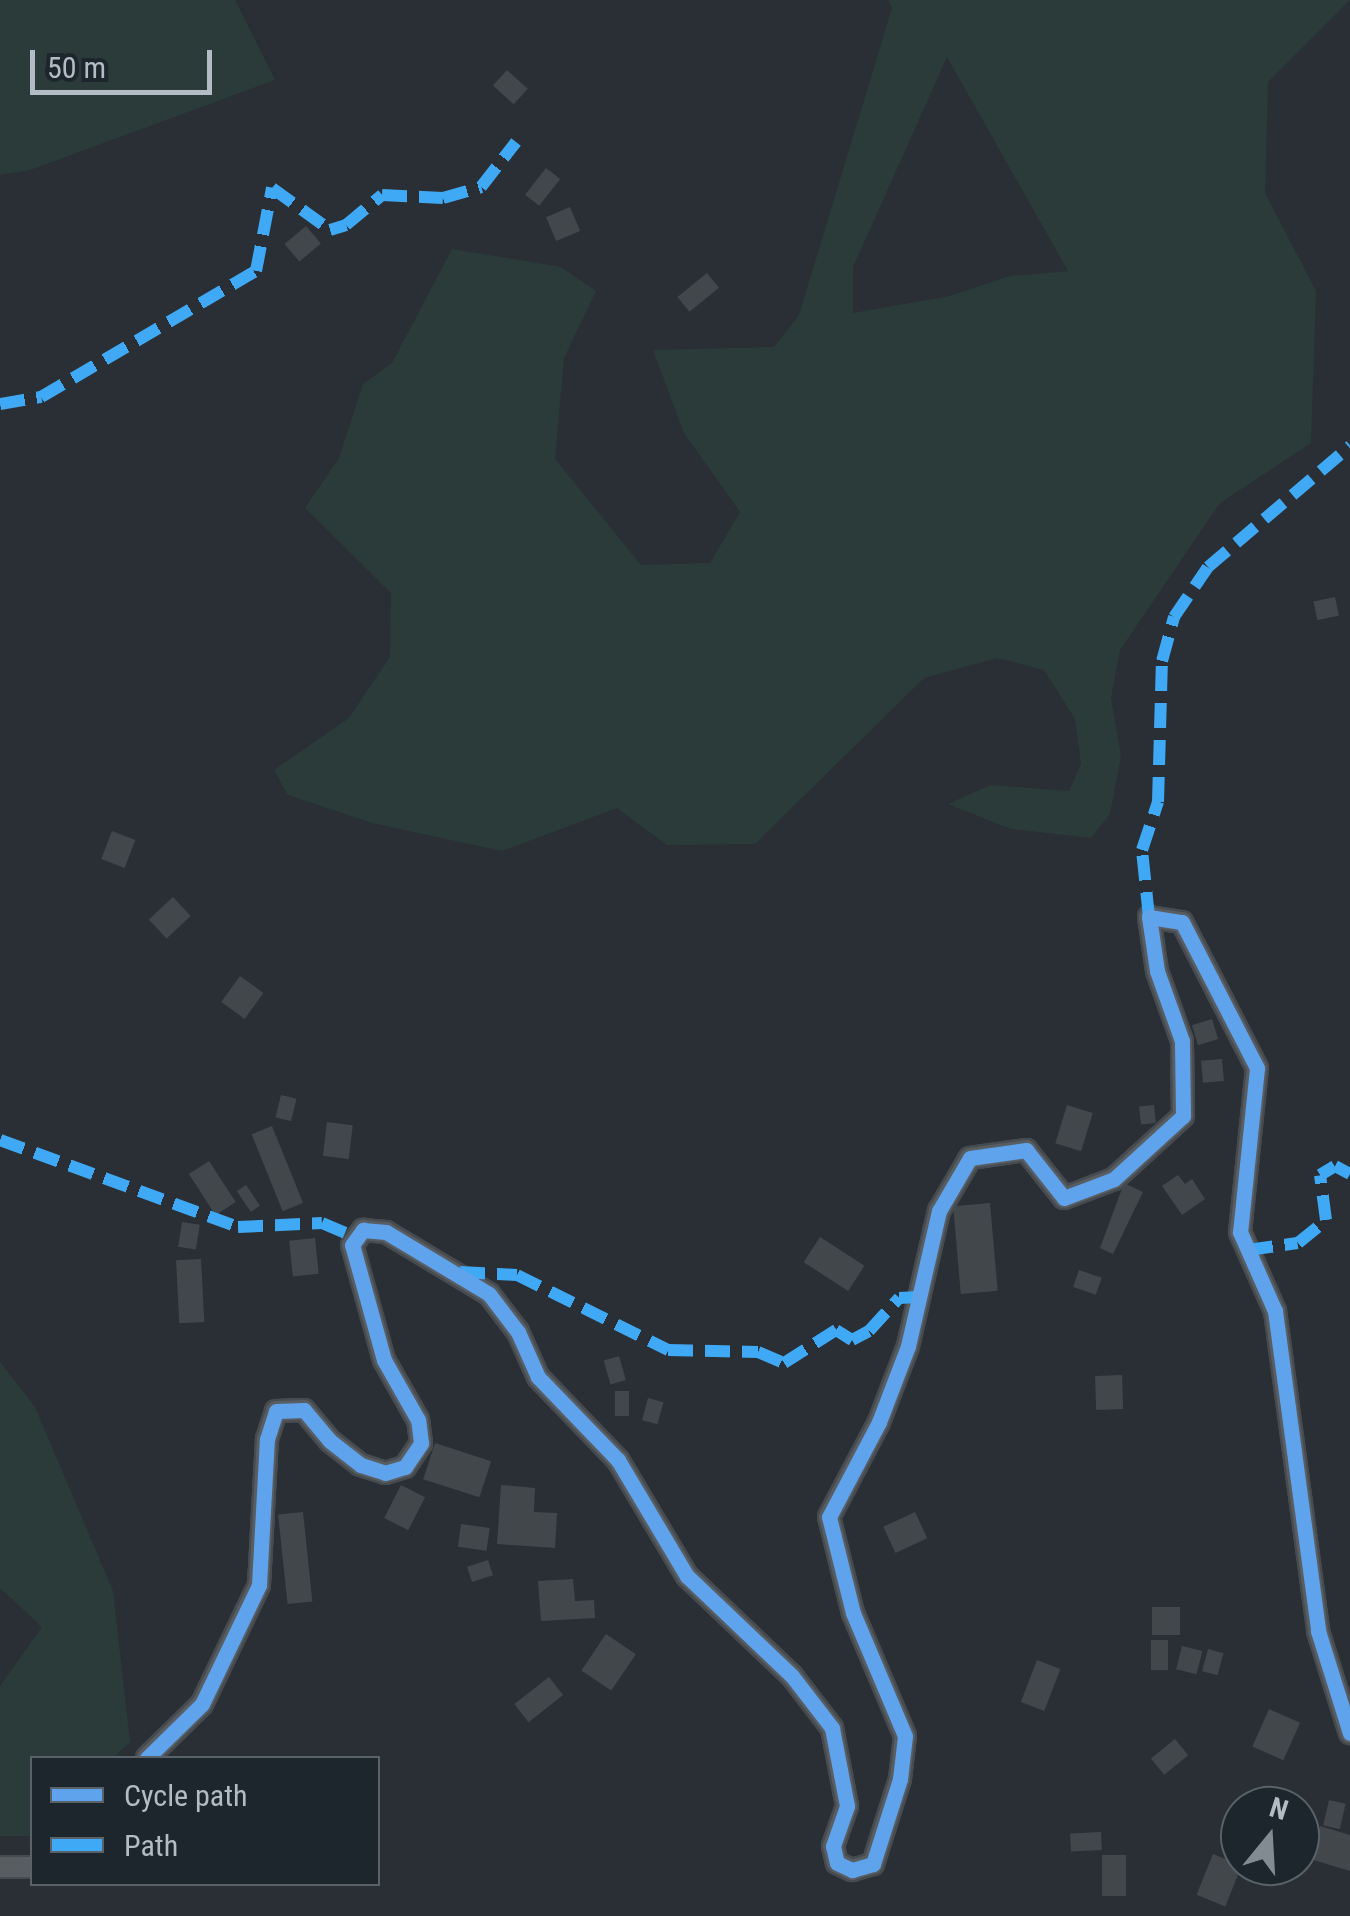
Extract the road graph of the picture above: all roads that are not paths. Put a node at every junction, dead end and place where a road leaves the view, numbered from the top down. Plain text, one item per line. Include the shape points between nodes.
1 (1350, 1733) edge
2 (149, 1756) edge
3 (0, 1867) edge
4 (30, 1868) edge

1 - 2 street via 1318,1630 1276,1311 1240,1232 1258,1068 1182,922 1149,917 1157,971 1182,1041 1183,1116 1114,1179 1064,1198 1026,1150 970,1158 939,1211 908,1346 879,1422 829,1516 853,1613 905,1736 900,1779 874,1864 852,1870 838,1863 833,1846 847,1806 843,1762 822,1715 792,1676 687,1576 618,1460 538,1377 518,1332 489,1294 386,1232 363,1230 352,1246 384,1360 418,1420 421,1443 405,1467 385,1473 346,1453 304,1410 276,1411 267,1439 259,1585 202,1704
3 - 4 street

